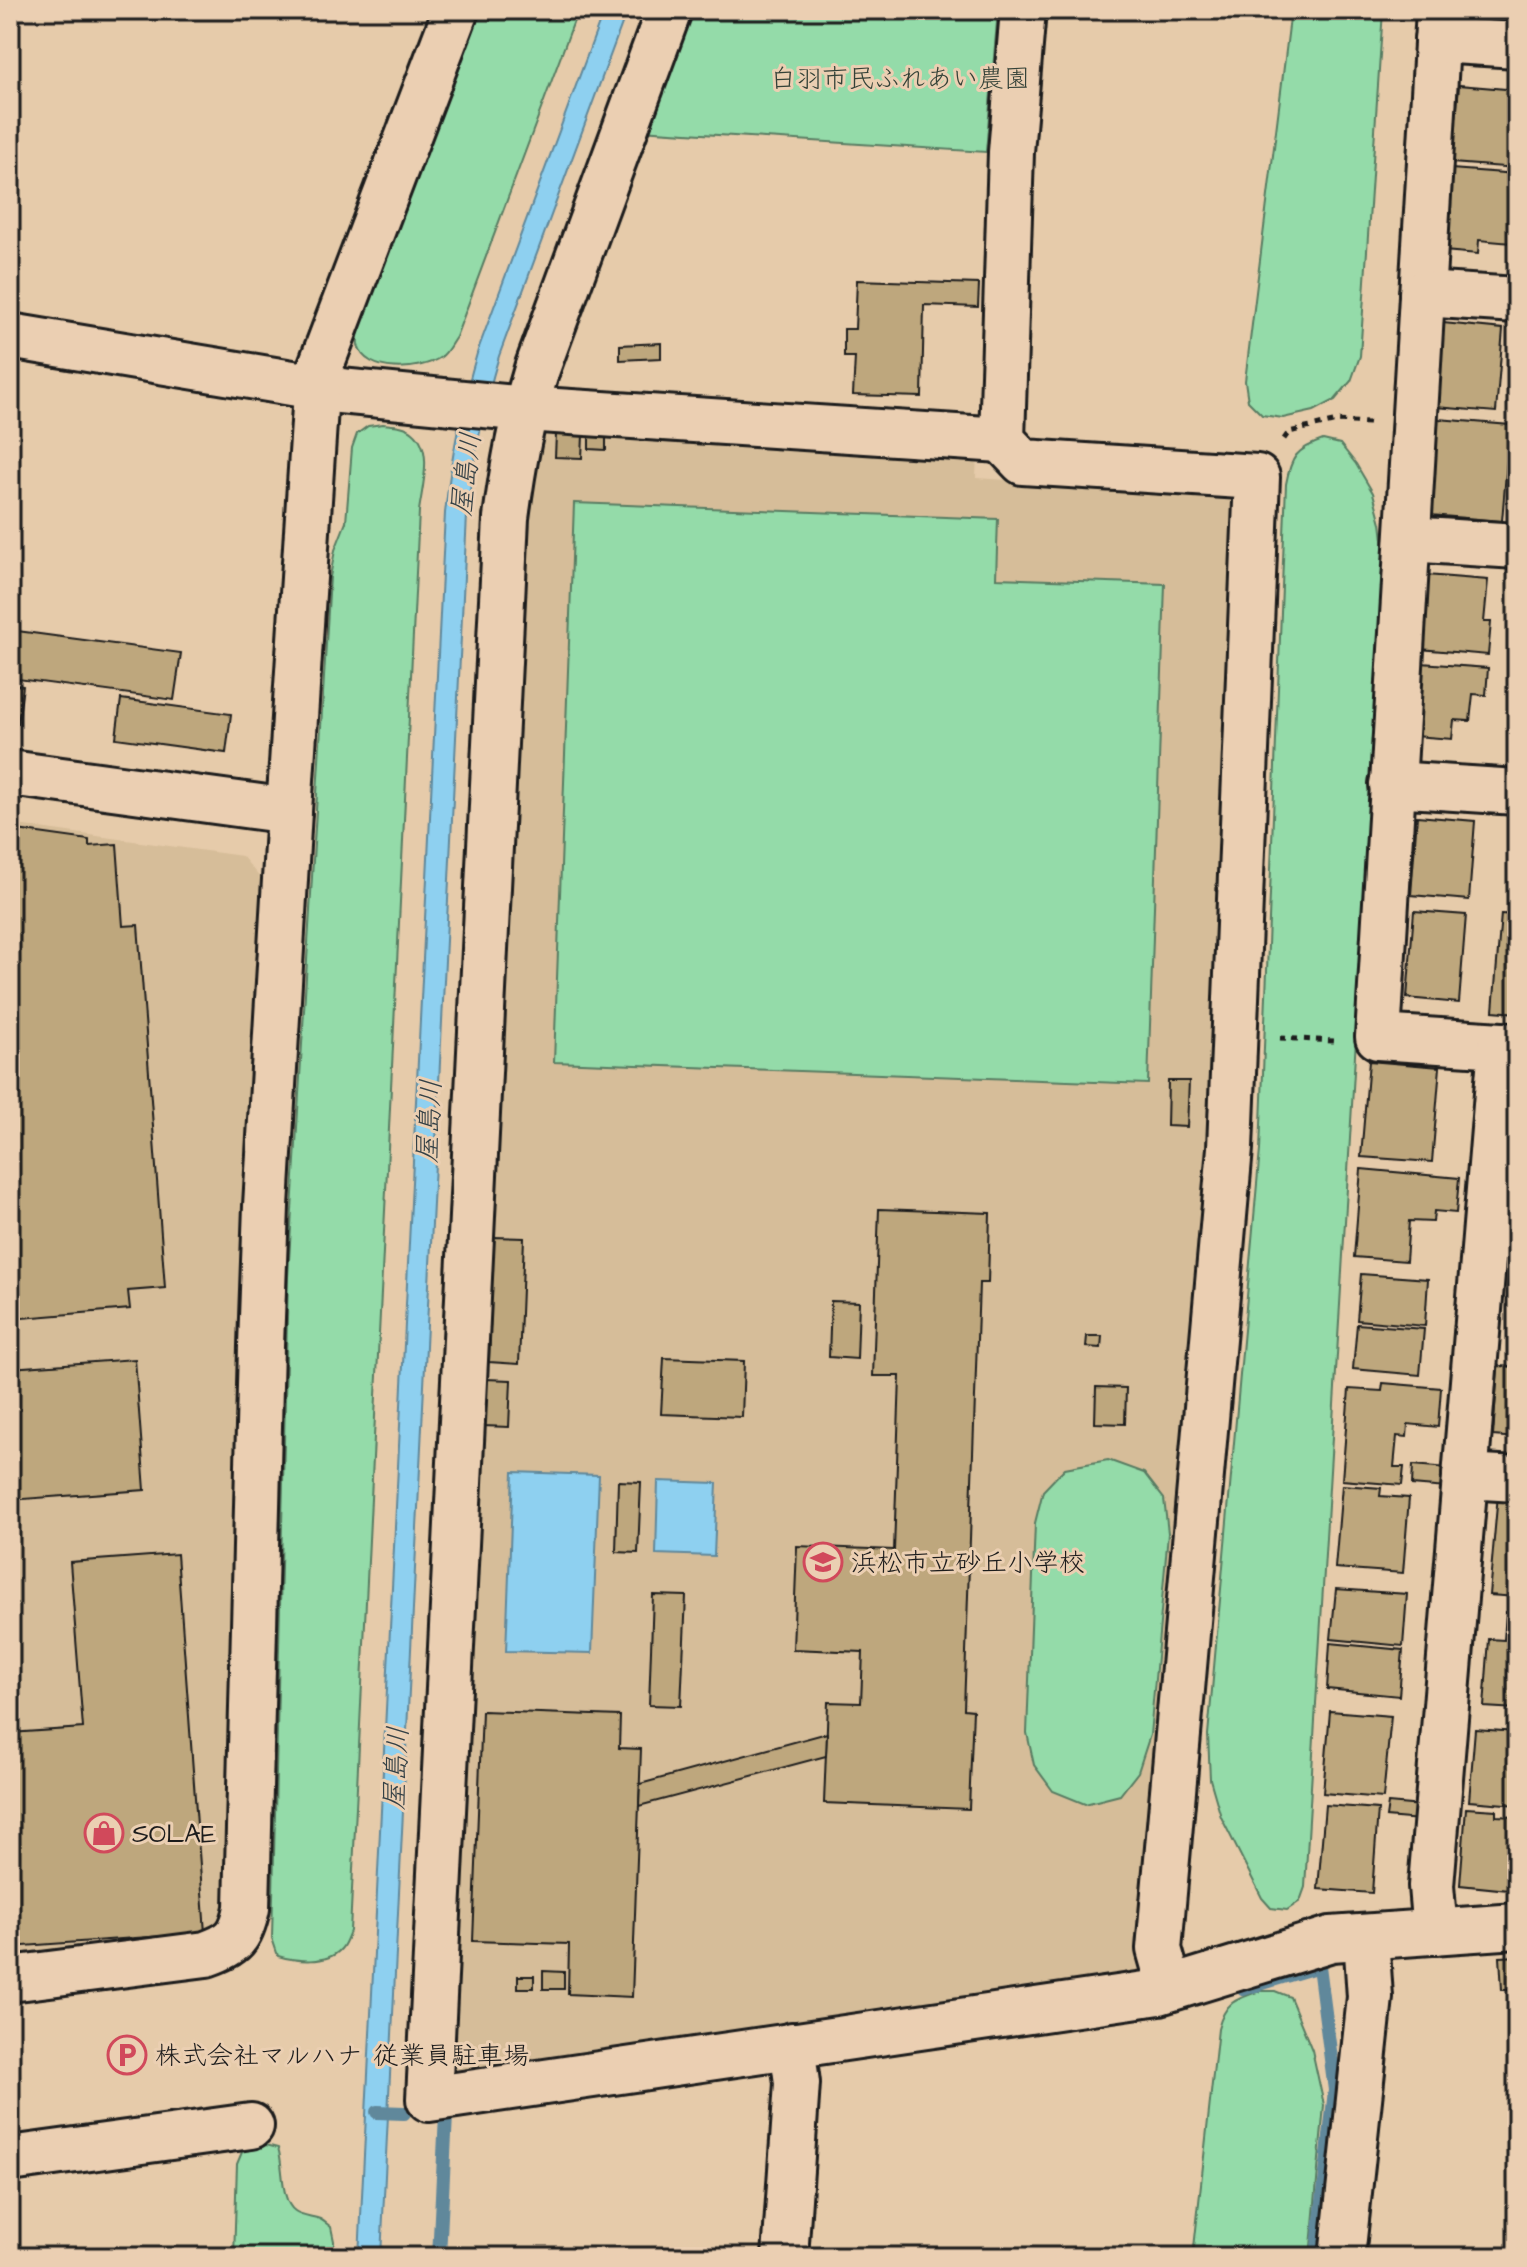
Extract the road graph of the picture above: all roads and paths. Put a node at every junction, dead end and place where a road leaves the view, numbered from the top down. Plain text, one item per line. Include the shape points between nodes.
1 (456, 10) edge
2 (669, 10) edge
3 (1023, 10) edge
4 (1438, 25) edge
5 (1517, 45) edge
6 (1422, 294) junction
7 (1517, 300) edge
8 (10, 336) edge
9 (316, 387) junction
10 (515, 408) junction
11 (1414, 426) junction
12 (1002, 440) junction
13 (1257, 477) junction
14 (1408, 539) junction
15 (1517, 546) edge
16 (10, 773) edge
17 (1392, 784) junction
18 (1517, 792) edge
19 (289, 811) junction
20 (1235, 1035) junction
21 (1338, 1042) dead end
22 (1509, 1045) edge
23 (1465, 1476) junction
24 (1517, 1479) edge
25 (1517, 1926) edge
26 (1435, 1932) junction
27 (1366, 1937) junction
28 (10, 1979) edge
29 (1170, 1988) junction
30 (792, 2045) junction
31 (251, 2126) dead end
32 (10, 2159) edge
33 (785, 2257) edge
34 (1342, 2257) edge

1 - 9 street
2 - 10 street via 543,354
3 - 12 street via 1011,152
4 - 5 street
4 - 6 street
6 - 7 street
6 - 11 street
8 - 9 street
9 - 10 street
9 - 19 street
10 - 12 street
10 - 30 street via 429,2099
11 - 13 path via 1337,421 1289,432
11 - 14 street
12 - 13 street via 1023,462
13 - 20 street
14 - 15 street
14 - 17 street
16 - 19 street
17 - 18 street
17 - 22 street via 1378,1037
19 - 28 street via 262,1290 245,1919 227,1947 206,1954
20 - 21 path
20 - 29 street via 1230,1148 1159,1949
22 - 23 street
23 - 24 street
23 - 26 street via 1431,1886
25 - 26 street
26 - 27 street
27 - 29 street via 1331,1939
27 - 34 street via 1370,1997
29 - 30 street
30 - 33 street via 797,2083
31 - 32 street

